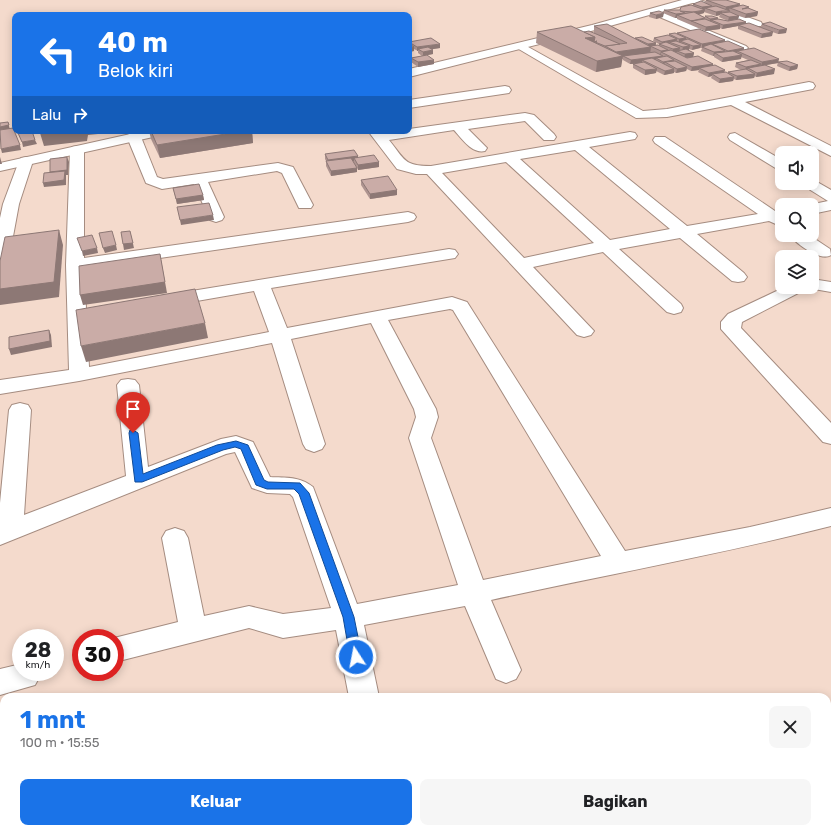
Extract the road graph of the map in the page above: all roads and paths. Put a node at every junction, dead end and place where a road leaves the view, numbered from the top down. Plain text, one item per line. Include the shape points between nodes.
1 (692, 0) edge
2 (654, 11) junction
3 (705, 32) junction
4 (679, 34) edge
5 (521, 46) junction
6 (742, 48) edge
7 (412, 72) edge
8 (809, 86) dead end
9 (505, 90) dead end
10 (734, 101) junction
11 (412, 104) edge
12 (653, 115) junction
13 (624, 121) dead end
14 (456, 126) junction
15 (412, 131) edge
16 (148, 134) edge
17 (378, 134) edge
18 (630, 136) dead end
19 (134, 137) junction
20 (549, 137) dead end
21 (736, 137) dead end
22 (660, 140) dead end
23 (578, 144) junction
24 (480, 148) dead end
25 (77, 150) junction
26 (831, 152) edge
27 (509, 157) junction
28 (26, 161) junction
29 (775, 162) edge
30 (0, 167) edge
31 (431, 170) junction
32 (200, 178) junction
33 (819, 189) edge
34 (831, 197) edge
35 (305, 205) dead end
36 (831, 205) edge
37 (819, 208) edge
38 (775, 216) edge
39 (216, 217) dead end
40 (408, 217) dead end
41 (775, 218) edge
42 (684, 232) junction
43 (808, 242) edge
44 (606, 246) junction
45 (824, 253) dead end
46 (450, 254) dead end
47 (0, 258) edge
48 (520, 264) junction
49 (75, 265) junction
50 (738, 277) dead end
51 (261, 285) junction
52 (819, 285) edge
53 (831, 287) edge
54 (785, 294) edge
55 (154, 302) edge
56 (674, 308) dead end
57 (377, 316) junction
58 (584, 331) dead end
59 (280, 336) junction
60 (79, 375) junction
61 (128, 385) dead end
62 (0, 387) edge
63 (20, 410) dead end
64 (831, 437) edge
65 (314, 444) dead end
66 (138, 480) junction
67 (831, 517) edge
68 (5, 533) edge
69 (175, 538) dead end
70 (618, 562) junction
71 (474, 592) junction
72 (348, 617) junction
73 (194, 630) junction
74 (124, 648) edge
75 (506, 670) dead end
76 (363, 693) edge

1 - 2 street
1 - 3 street via 761,23
2 - 3 street
2 - 5 street
3 - 4 street
3 - 6 street
5 - 7 street
5 - 12 street via 632,111 641,115
8 - 10 street
9 - 11 street
10 - 12 street
10 - 26 street
12 - 13 street
14 - 15 street
14 - 20 street via 525,117
14 - 24 street
16 - 19 street
17 - 31 street via 402,166 416,170
18 - 23 street
19 - 25 street
19 - 32 street via 151,180 162,184
21 - 29 street
22 - 38 street
23 - 27 street
23 - 42 street
25 - 28 street
25 - 49 street
27 - 31 street
27 - 44 street
28 - 30 street
28 - 47 street via 11,204
31 - 48 street
32 - 35 street via 284,168 288,170
32 - 39 street
33 - 34 street
36 - 37 street
40 - 49 street
41 - 42 street
42 - 44 street
42 - 50 street
43 - 45 street
44 - 48 street
44 - 56 street
46 - 51 street
48 - 58 street
49 - 60 street via 85,314
51 - 55 street
51 - 59 street
52 - 53 street
54 - 64 street via 735,318 731,322 731,329
57 - 59 street
57 - 70 street via 452,303 460,306
57 - 71 street via 425,409 427,416 420,438
59 - 60 street
59 - 65 street
60 - 62 street
61 - 66 street
63 - 68 street
66 - 68 street
66 - 72 street via 221,447 236,444 245,447 260,482 267,485 296,486 304,493
67 - 70 street via 750,537
69 - 73 street
70 - 71 street
71 - 72 street
71 - 75 street
72 - 73 street via 283,626 249,617
72 - 76 street
73 - 74 street

